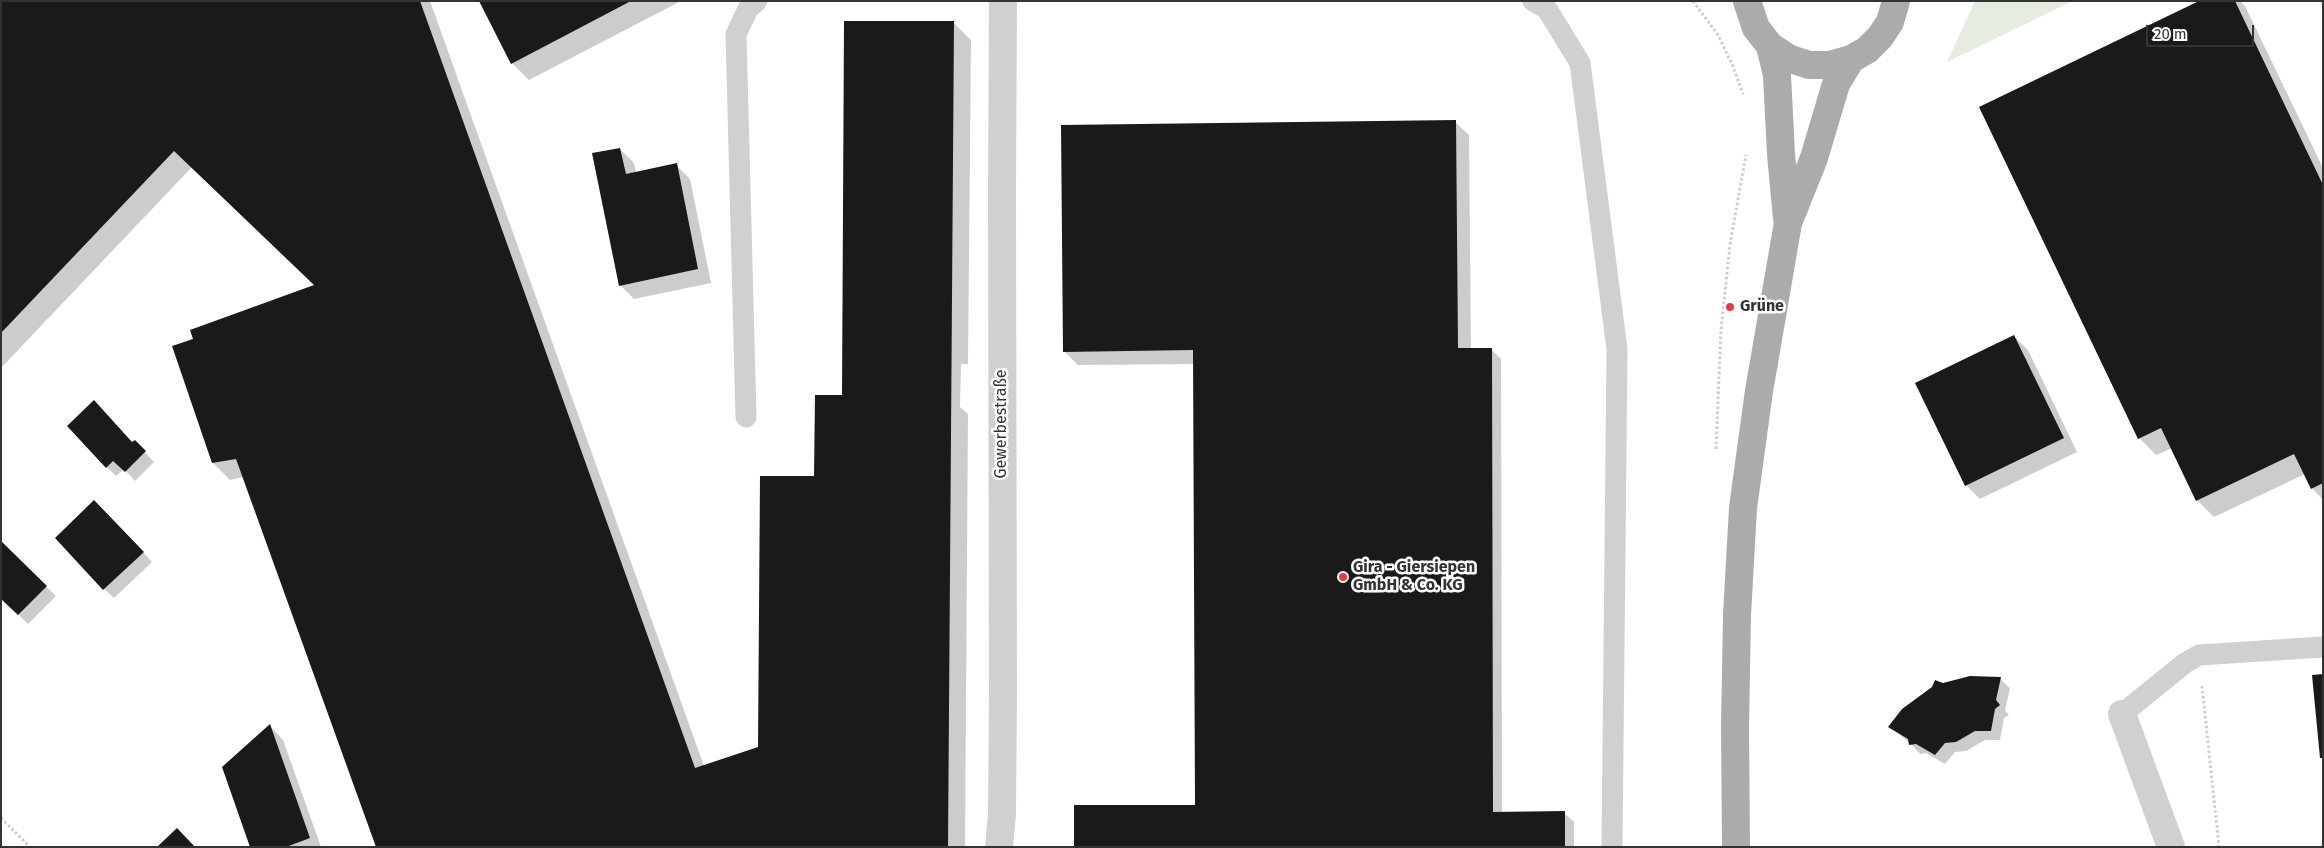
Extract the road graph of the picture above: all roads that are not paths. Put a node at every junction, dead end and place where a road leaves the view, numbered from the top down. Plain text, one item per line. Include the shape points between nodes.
1 (758, 1) edge
2 (1003, 1) edge
3 (1533, 1) edge
4 (1896, 1) edge
5 (1746, 3) edge
6 (1770, 46) junction
7 (1852, 60) junction
8 (1788, 224) junction
9 (746, 417) dead end
10 (2323, 647) edge
11 (2122, 714) joint
12 (999, 847) edge
13 (1612, 847) edge
14 (1736, 847) edge
15 (2172, 847) edge

1 - 9 lane via 748,9 736,34
2 - 12 street, Gewerbestraße via 1003,692
3 - 13 lane via 1547,9 1580,63 1617,349
4 - 7 main road via 1890,22 1880,38
5 - 6 main road via 1756,28
6 - 7 main road via 1788,58 1809,65
6 - 8 main road via 1777,75
7 - 8 main road via 1836,84 1814,158
8 - 14 main road via 1759,391 1743,508 1735,708
10 - 11 lane via 2199,655
11 - 15 street

